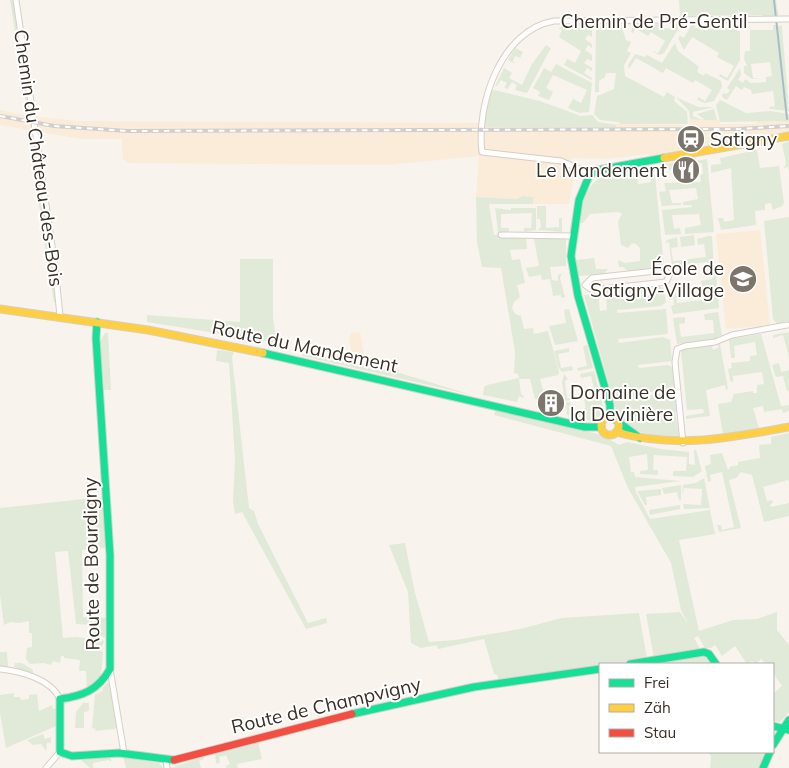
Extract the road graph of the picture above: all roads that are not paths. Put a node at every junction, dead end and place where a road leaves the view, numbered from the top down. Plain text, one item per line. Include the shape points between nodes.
1 (16, 0) edge
2 (789, 19) edge
3 (789, 136) edge
4 (591, 174) junction
5 (501, 235) dead end
6 (573, 236) junction
7 (598, 277) junction
8 (586, 285) junction
9 (576, 286) junction
10 (600, 289) junction
11 (0, 309) edge
12 (60, 316) junction
13 (97, 322) junction
14 (787, 325) dead end
15 (613, 419) junction
16 (601, 427) junction
17 (789, 427) edge
18 (616, 432) junction
19 (640, 439) junction
20 (683, 444) junction
21 (636, 663) edge
22 (715, 663) edge
23 (0, 669) edge
24 (110, 669) junction
25 (599, 669) edge
26 (60, 699) junction
27 (789, 720) edge
28 (786, 729) edge
29 (774, 744) edge
30 (60, 752) junction
31 (124, 753) junction
32 (770, 753) edge
33 (167, 764) edge
34 (46, 768) edge
35 (763, 768) edge

1 - 12 street, Chemin du Château-des-Bois
2 - 4 street, Chemin de Pré-Gentil via 554,21 522,35 511,48 487,94 481,127 482,152 561,161
3 - 4 street via 598,170
4 - 6 street via 579,200
5 - 6 street
6 - 9 street via 571,256
7 - 8 street via 589,279
7 - 10 street via 602,284
7 - 10 street via 665,270 669,276 666,282
8 - 9 street
8 - 10 street via 590,290
9 - 15 street
11 - 12 street, Route du Mandement
12 - 13 street, Route du Mandement
13 - 16 street, Route du Mandement via 238,346 585,427
13 - 24 street, Route de Bourdigny via 110,555
14 - 20 street via 677,349 675,362
15 - 16 street via 604,420
15 - 18 street via 618,425
15 - 19 street
16 - 18 street via 607,434
17 - 20 street
18 - 19 street
19 - 20 street
21 - 22 street via 704,652
23 - 26 street via 33,677 53,689
24 - 26 street, Route de Bourdigny via 93,692
24 - 31 street
25 - 33 street, Route de Champvigny via 449,692
26 - 30 street
27 - 28 street
28 - 29 street
30 - 31 street, Route de Champvigny via 72,756
30 - 34 street
31 - 33 street, Route de Champvigny
32 - 35 street

